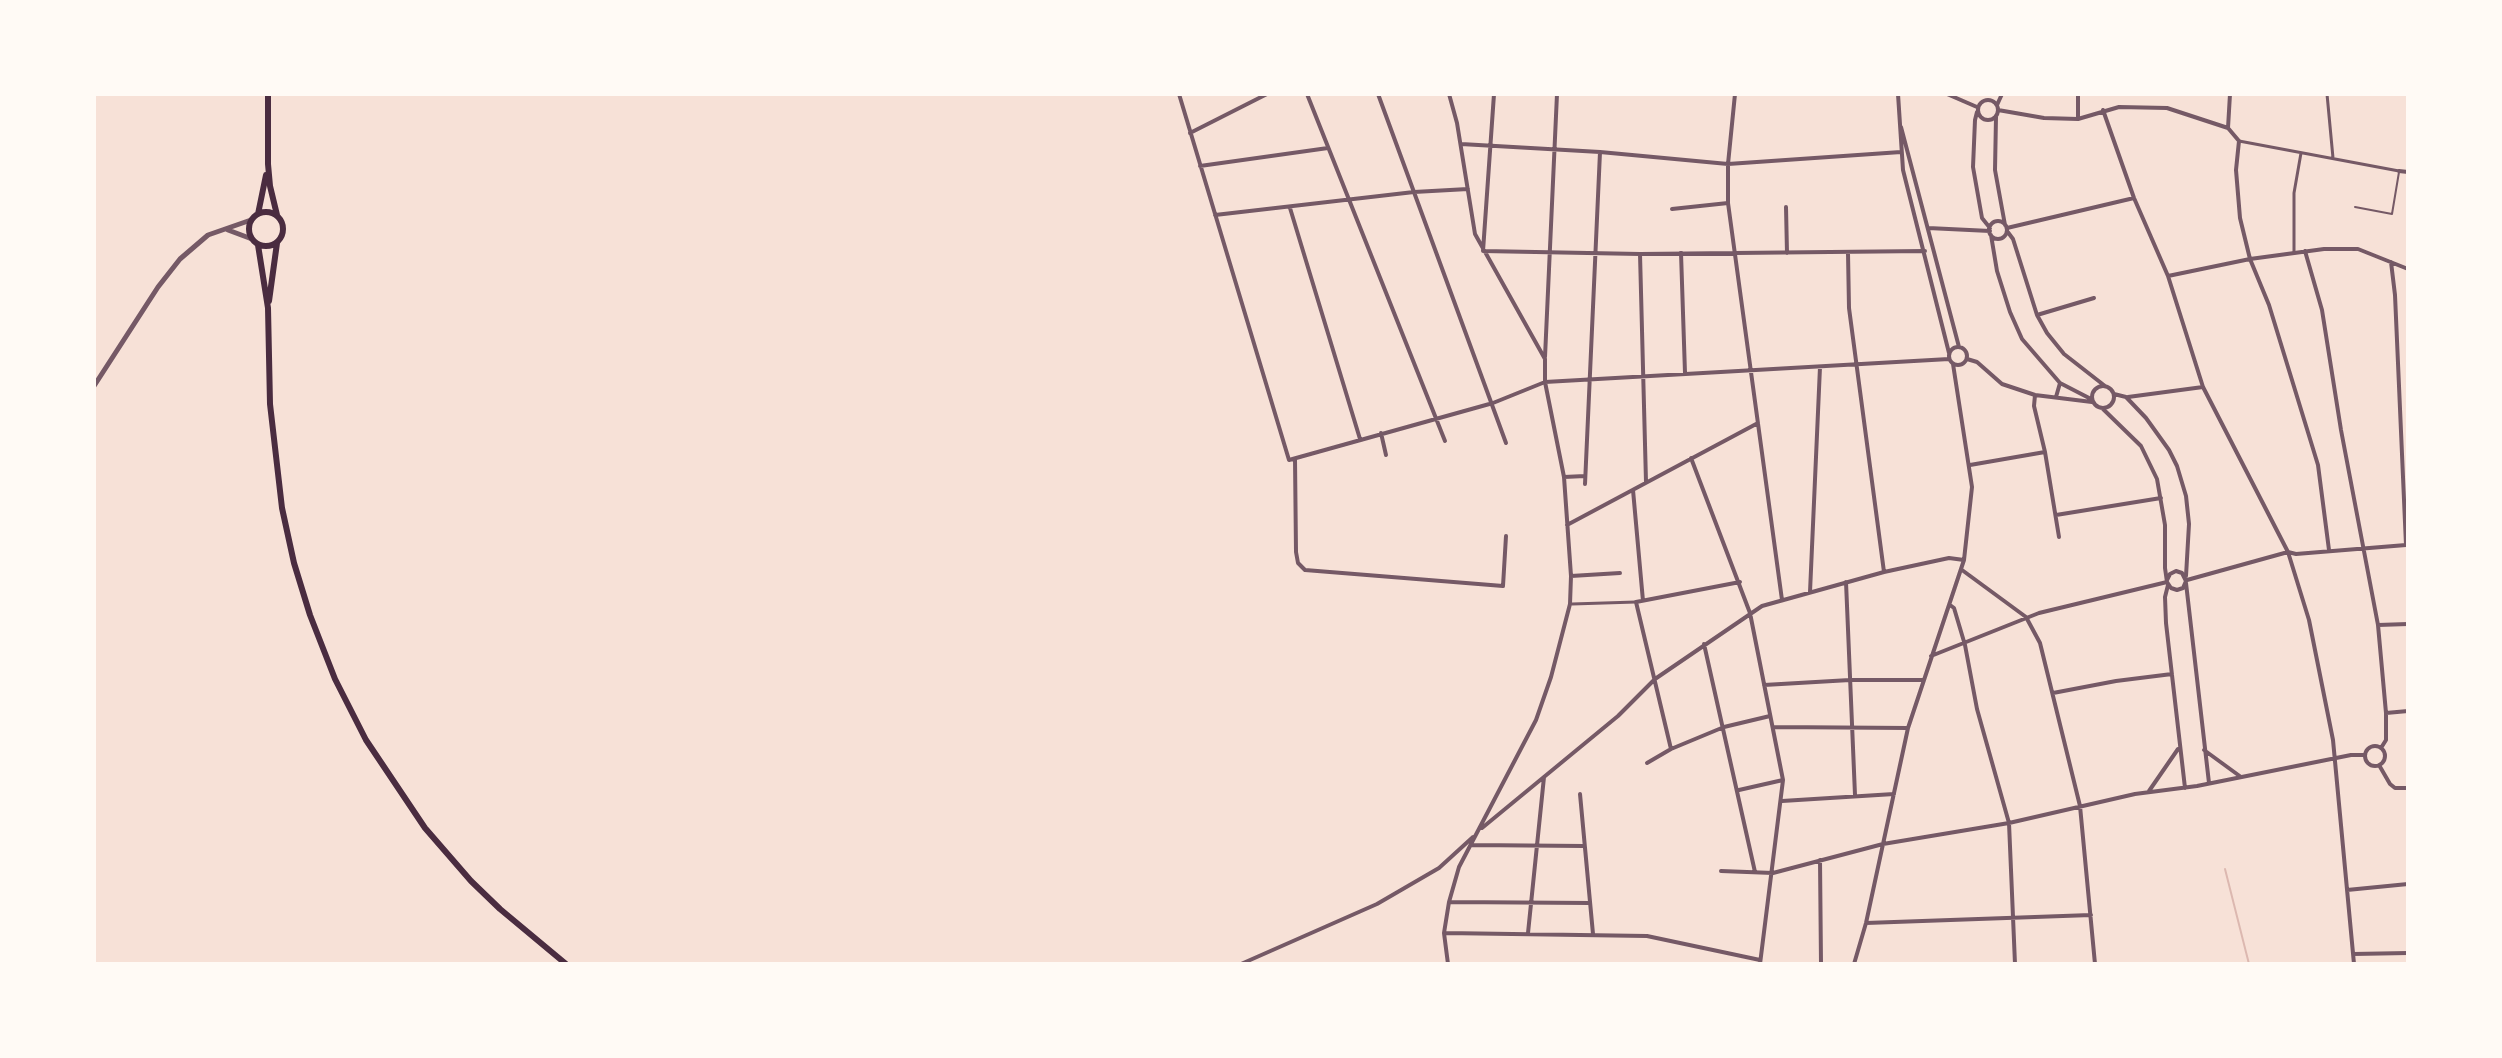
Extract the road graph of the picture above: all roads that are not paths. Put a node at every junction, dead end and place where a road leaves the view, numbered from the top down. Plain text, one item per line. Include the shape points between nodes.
1 (268, 94) edge
2 (1179, 94) edge
3 (1267, 94) edge
4 (1307, 94) edge
5 (1378, 94) edge
6 (1449, 94) edge
7 (1494, 94) edge
8 (1557, 94) edge
9 (1735, 94) edge
10 (1898, 94) edge
11 (1947, 94) edge
12 (2002, 94) edge
13 (2078, 94) edge
14 (2230, 94) edge
15 (2327, 94) edge
16 (1978, 96) edge
17 (1978, 108) junction
18 (1998, 108) junction
19 (2103, 110) junction
20 (1899, 117) junction
21 (1996, 117) junction
22 (2078, 119) junction
23 (2228, 128) junction
24 (1190, 133) junction
25 (2239, 141) junction
26 (1460, 144) junction
27 (1490, 144) junction
28 (1328, 148) junction
29 (1555, 150) junction
30 (2302, 151) junction
31 (1600, 152) junction
32 (1901, 152) junction
33 (2333, 158) junction
34 (268, 164) junction
35 (1728, 164) junction
36 (1199, 166) junction
37 (2399, 171) junction
38 (2408, 172) edge
39 (1468, 189) junction
40 (1414, 192) junction
41 (2134, 198) junction
42 (1349, 200) junction
43 (1728, 203) junction
44 (1786, 207) dead end
45 (2355, 207) dead end
46 (1290, 208) junction
47 (1672, 209) dead end
48 (258, 214) junction
49 (277, 215) junction
50 (1215, 215) junction
51 (251, 220) junction
52 (1919, 226) junction
53 (2006, 228) junction
54 (227, 229) junction
55 (1928, 229) junction
56 (1990, 231) junction
57 (1921, 236) junction
58 (252, 239) junction
59 (277, 243) junction
60 (258, 245) junction
61 (1483, 251) junction
62 (1925, 251) junction
63 (2305, 251) junction
64 (1550, 253) junction
65 (1681, 253) junction
66 (1787, 253) junction
67 (1848, 253) junction
68 (2294, 253) junction
69 (1595, 254) junction
70 (1640, 254) junction
71 (1735, 254) junction
72 (2250, 259) junction
73 (2391, 262) junction
74 (2408, 269) edge
75 (2168, 276) junction
76 (2094, 298) dead end
77 (268, 308) junction
78 (2037, 315) junction
79 (1959, 347) junction
80 (1545, 359) junction
81 (1950, 359) junction
82 (1967, 359) junction
83 (1855, 364) junction
84 (1820, 366) junction
85 (1751, 369) junction
86 (1685, 373) junction
87 (1643, 375) junction
88 (1589, 378) junction
89 (1545, 382) junction
90 (2060, 383) junction
91 (94, 386) edge
92 (2105, 386) junction
93 (2203, 387) junction
94 (2114, 394) junction
95 (2035, 395) junction
96 (2056, 397) junction
97 (2126, 397) junction
98 (2092, 401) junction
99 (1493, 403) junction
100 (2103, 409) junction
101 (1436, 419) junction
102 (1758, 423) junction
103 (1381, 433) junction
104 (1360, 439) junction
105 (1445, 441) dead end
106 (1506, 443) dead end
107 (2408, 443) edge
108 (2400, 445) junction
109 (2045, 452) junction
110 (1386, 455) dead end
111 (1691, 458) junction
112 (1292, 460) junction
113 (1970, 465) junction
114 (1585, 476) junction
115 (1564, 477) junction
116 (1646, 482) junction
117 (1585, 484) dead end
118 (1633, 490) junction
119 (2161, 498) junction
120 (2056, 515) junction
121 (1567, 525) junction
122 (1506, 536) dead end
123 (2059, 537) dead end
124 (2407, 545) edge
125 (2364, 547) junction
126 (2329, 550) junction
127 (2288, 552) junction
128 (1964, 560) junction
129 (1962, 570) junction
130 (1884, 572) junction
131 (1620, 573) dead end
132 (1571, 576) junction
133 (2186, 580) junction
134 (1740, 582) junction
135 (1846, 582) junction
136 (2168, 583) junction
137 (1810, 592) junction
138 (1782, 600) junction
139 (1643, 601) junction
140 (1636, 602) junction
141 (1570, 604) junction
142 (1950, 605) junction
143 (1750, 613) junction
144 (2026, 617) junction
145 (2408, 624) edge
146 (2378, 625) junction
147 (1704, 644) junction
148 (1965, 645) junction
149 (1931, 656) junction
150 (2172, 674) junction
151 (1655, 679) junction
152 (1850, 680) junction
153 (1923, 680) junction
154 (1764, 685) junction
155 (2053, 693) junction
156 (2408, 711) edge
157 (2386, 713) junction
158 (1770, 716) junction
159 (1851, 726) junction
160 (1724, 727) junction
161 (1773, 727) junction
162 (1908, 728) junction
163 (2179, 747) junction
164 (2381, 748) junction
165 (1671, 749) junction
166 (2204, 750) junction
167 (2365, 755) junction
168 (2335, 758) junction
169 (1647, 763) dead end
170 (2379, 765) junction
171 (1544, 777) junction
172 (2241, 777) junction
173 (1783, 780) junction
174 (2209, 783) junction
175 (2185, 788) junction
176 (2408, 788) edge
177 (1738, 790) junction
178 (2148, 793) junction
179 (1580, 794) dead end
180 (1894, 794) junction
181 (1855, 795) junction
182 (2408, 796) edge
183 (1782, 801) junction
184 (2080, 806) junction
185 (2009, 823) junction
186 (1478, 832) junction
187 (1883, 844) junction
188 (1470, 845) junction
189 (1538, 846) junction
190 (1584, 846) junction
191 (1820, 860) junction
192 (1721, 871) dead end
193 (1755, 873) junction
194 (1773, 873) junction
195 (2408, 884) edge
196 (2346, 890) junction
197 (1449, 902) junction
198 (1532, 903) junction
199 (1590, 903) junction
200 (2091, 915) junction
201 (2013, 920) junction
202 (1866, 923) junction
203 (1444, 933) junction
204 (1528, 933) junction
205 (1593, 934) junction
206 (2408, 953) edge
207 (2353, 954) junction
208 (1760, 962) edge
209 (566, 964) edge
210 (1241, 964) edge
211 (1448, 964) edge
212 (1821, 964) edge
213 (1854, 964) edge
214 (2015, 964) edge
215 (2095, 964) edge
216 (2354, 964) edge

1 - 34 main road
2 - 24 street
3 - 24 street
4 - 28 street
5 - 40 street
6 - 26 street
7 - 27 street
8 - 29 street
9 - 35 street
10 - 20 street
11 - 17 street
12 - 18 street
13 - 22 street
14 - 23 street
15 - 33 street
16 - 17 street
17 - 18 street via 1988,100
17 - 21 street via 1987,120
17 - 56 street via 1973,167 1982,218
18 - 21 street
18 - 22 street
19 - 22 street
19 - 23 street via 2167,108
19 - 41 street
20 - 32 street
20 - 55 street
21 - 53 street via 1995,170
23 - 25 street
24 - 36 street
25 - 30 street
25 - 72 street via 2237,200
26 - 27 street
26 - 39 street
27 - 29 street
27 - 61 street
28 - 36 street
28 - 42 street
29 - 31 street
29 - 64 street
30 - 33 street
30 - 68 street via 2294,193
31 - 35 street
31 - 69 street
32 - 35 street
32 - 52 street
33 - 37 street
34 - 48 main road
34 - 49 main road
35 - 43 street
36 - 50 street
37 - 38 street
37 - 45 lane via 2392,214
39 - 40 street
39 - 61 street
40 - 42 street
40 - 99 street
41 - 53 street
41 - 75 street
42 - 46 street
42 - 101 street
43 - 47 street
43 - 71 street
44 - 66 street
46 - 50 street
46 - 104 street
48 - 49 main road
48 - 51 main road
49 - 59 main road via 284,229
50 - 112 street
51 - 54 street
51 - 58 main road
52 - 55 street
52 - 57 street
53 - 56 street via 1998,221
53 - 56 street via 1999,239
53 - 78 street
54 - 58 street
54 - 91 street via 197,242 180,259
55 - 56 street
55 - 57 street
55 - 79 street
56 - 90 street via 1997,271 2022,339
57 - 62 street
58 - 60 main road
59 - 60 main road
59 - 77 main road
60 - 77 main road
61 - 64 street
61 - 80 street
62 - 67 street
62 - 81 street
63 - 68 street
63 - 73 street via 2358,249
63 - 125 street via 2322,310
64 - 69 street
64 - 80 street
65 - 70 street
65 - 71 street
65 - 86 street
66 - 67 street
66 - 71 street
67 - 83 street
68 - 72 street
69 - 70 street
69 - 88 street
70 - 87 street
71 - 85 street
72 - 75 street
72 - 126 street via 2318,465
73 - 74 street
73 - 108 street
75 - 93 street
76 - 78 street
77 - 209 main road via 270,404 282,508 310,615 335,679 386,773 435,840 500,909
78 - 92 street via 2064,354
79 - 81 street via 1953,348
79 - 82 street
80 - 89 street
81 - 82 street via 1961,365
81 - 83 street
81 - 113 street
82 - 95 street via 2002,384
83 - 84 street
83 - 130 street
84 - 85 street
84 - 137 street
85 - 86 street
85 - 102 street
86 - 87 street
87 - 88 street
87 - 116 street
88 - 89 street
88 - 114 street
89 - 99 street
89 - 115 street
90 - 96 street
90 - 98 street
92 - 94 street
92 - 98 street via 2094,389
93 - 97 street
93 - 127 street
94 - 97 street
94 - 100 street via 2112,404
95 - 96 street
95 - 109 street
96 - 98 street
97 - 133 street via 2152,425 2177,466 2188,515
98 - 100 street
99 - 101 street
99 - 106 street
100 - 119 street via 2141,446
101 - 103 street
101 - 105 street
102 - 111 street
102 - 138 street
103 - 104 street
103 - 110 street
104 - 112 street
107 - 108 street
108 - 124 street
109 - 113 street
109 - 120 street
111 - 116 street
111 - 134 street
112 - 122 street via 1296,552 1305,570 1503,586
113 - 128 street
114 - 115 street
114 - 117 street
115 - 121 street
116 - 118 street
118 - 121 street
118 - 139 street
119 - 120 street
119 - 136 street
120 - 123 street
121 - 132 street
124 - 125 street
125 - 126 street
125 - 146 street
126 - 127 street
127 - 133 street
127 - 168 street via 2309,620
128 - 129 street
128 - 130 street via 1949,558
129 - 142 street
129 - 144 street
130 - 135 street
131 - 132 street
132 - 141 street
133 - 136 street via 2177,590
133 - 136 street via 2176,571
133 - 166 street
134 - 139 street
134 - 143 street
135 - 137 street
135 - 152 street
136 - 144 street
136 - 150 street
137 - 138 street
138 - 143 street
139 - 140 street
140 - 141 street
140 - 151 street
141 - 186 street via 1536,720
142 - 148 street
142 - 149 street
143 - 147 street
143 - 154 street
144 - 148 street
144 - 155 street via 2040,643
145 - 146 street
146 - 157 street
147 - 151 street
147 - 160 street
148 - 149 street
148 - 185 street
149 - 153 street
150 - 155 street
150 - 163 street
151 - 165 street
151 - 171 street
152 - 153 street
152 - 154 street
152 - 159 street
153 - 162 street
154 - 158 street
155 - 184 street
156 - 157 street
157 - 164 street
158 - 160 street
158 - 161 street
159 - 161 street
159 - 162 street
159 - 181 street
160 - 165 street
160 - 177 street
161 - 173 street
162 - 180 street
163 - 175 street
163 - 178 street
164 - 167 street via 2371,747
164 - 170 street via 2385,757
165 - 169 street
166 - 172 street
166 - 174 street
167 - 168 street
167 - 170 street via 2369,764
168 - 172 street
168 - 196 street
170 - 176 street via 2395,788
171 - 186 street
171 - 189 street
172 - 174 street
173 - 177 street
173 - 183 street
174 - 175 street
175 - 178 street
176 - 182 street
177 - 193 street
178 - 184 street
179 - 190 street
180 - 181 street
180 - 187 street
181 - 183 street
183 - 194 street
184 - 185 street
184 - 200 street
185 - 187 street
185 - 201 street
186 - 188 street
186 - 210 street via 1439,868 1377,904
187 - 191 street
187 - 202 street
188 - 189 street
188 - 197 street
189 - 190 street
189 - 198 street
190 - 199 street
191 - 194 street
191 - 212 street
192 - 193 street
193 - 194 street
194 - 208 street
195 - 196 street
196 - 207 street
197 - 198 street
197 - 203 street
198 - 199 street
198 - 204 street
199 - 205 street
200 - 201 street
200 - 215 street
201 - 202 street
201 - 214 street
202 - 213 street
203 - 204 street
203 - 211 street
204 - 205 street
205 - 208 street via 1647,936
206 - 207 street
207 - 216 street

